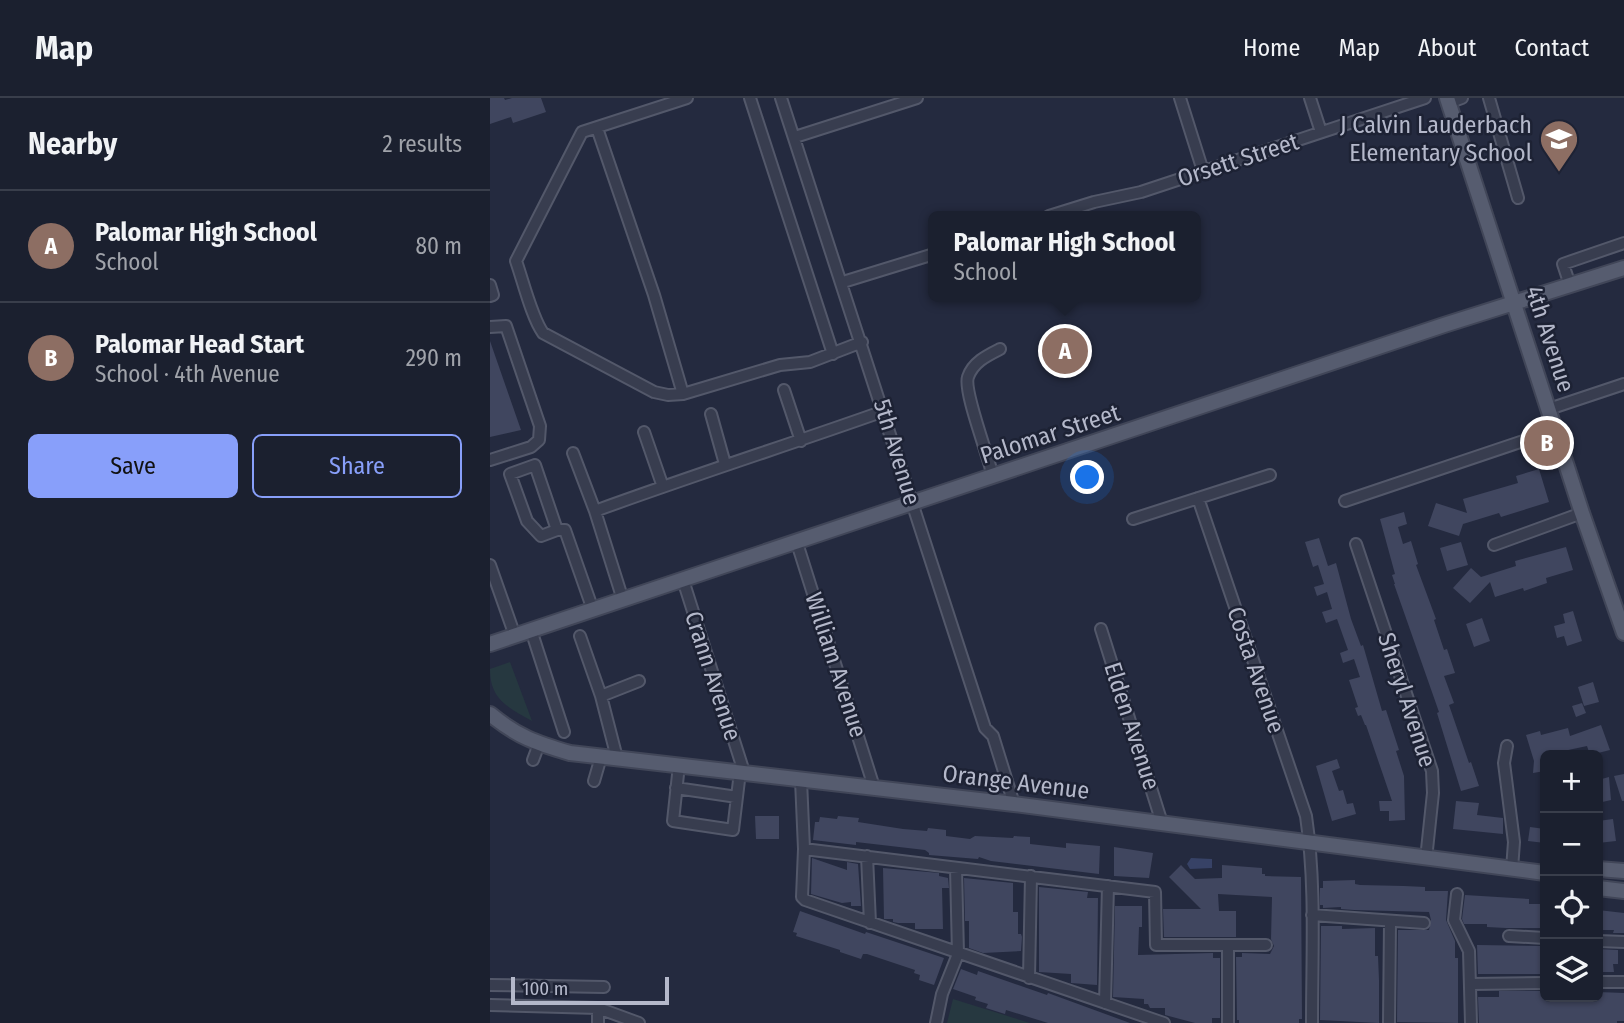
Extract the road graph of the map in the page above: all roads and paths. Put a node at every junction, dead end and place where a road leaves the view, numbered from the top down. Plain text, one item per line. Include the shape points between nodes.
1 (687, 98) edge
2 (750, 98) edge
3 (781, 98) edge
4 (917, 98) edge
5 (1180, 98) edge
6 (1310, 98) edge
7 (1425, 98) edge
8 (1489, 98) edge
9 (1452, 100) edge
10 (597, 128) junction
11 (1321, 132) junction
12 (795, 137) junction
13 (1203, 172) junction
14 (1518, 198) dead end
15 (1065, 211) edge
16 (1624, 243) edge
17 (928, 256) edge
18 (1624, 268) edge
19 (843, 282) junction
20 (490, 285) edge
21 (1570, 285) junction
22 (490, 296) edge
23 (1514, 303) junction
24 (490, 327) edge
25 (862, 342) junction
26 (1000, 349) dead end
27 (833, 354) junction
28 (1624, 384) edge
29 (784, 390) dead end
30 (683, 394) junction
31 (1549, 409) junction
32 (884, 411) junction
33 (710, 414) dead end
34 (1556, 430) junction
35 (644, 432) dead end
36 (800, 441) junction
37 (573, 453) dead end
38 (490, 460) edge
39 (725, 464) junction
40 (1270, 475) dead end
41 (993, 477) junction
42 (663, 487) junction
43 (1198, 498) junction
44 (1345, 501) dead end
45 (913, 504) junction
46 (595, 511) junction
47 (1582, 513) junction
48 (1133, 519) dead end
49 (557, 530) junction
50 (797, 543) junction
51 (1356, 544) dead end
52 (1494, 545) dead end
53 (490, 565) edge
54 (683, 580) junction
55 (624, 600) junction
56 (593, 610) junction
57 (1101, 629) dead end
58 (531, 630) junction
59 (1624, 633) edge
60 (515, 636) junction
61 (580, 636) dead end
62 (490, 644) edge
63 (639, 681) dead end
64 (601, 695) junction
65 (490, 714) edge
66 (564, 732) dead end
67 (539, 744) junction
68 (1507, 746) dead end
69 (601, 757) junction
70 (617, 758) junction
71 (533, 760) dead end
72 (679, 765) junction
73 (742, 772) junction
74 (801, 780) junction
75 (594, 781) dead end
76 (874, 787) junction
77 (676, 788) junction
78 (737, 797) junction
79 (1014, 804) junction
80 (1162, 823) junction
81 (1310, 844) junction
82 (804, 849) junction
83 (867, 856) junction
84 (1426, 859) junction
85 (956, 868) junction
86 (1512, 869) junction
87 (1603, 870) edge
88 (1540, 872) edge
89 (1624, 872) edge
90 (1031, 876) junction
91 (1108, 886) junction
92 (1603, 889) edge
93 (1624, 891) edge
94 (1457, 894) dead end
95 (1312, 915) junction
96 (1390, 922) junction
97 (870, 923) junction
98 (1424, 923) dead end
99 (1509, 936) dead end
100 (1540, 938) edge
101 (1603, 940) edge
102 (1624, 942) edge
103 (1266, 945) dead end
104 (1228, 946) junction
105 (958, 954) junction
106 (1029, 978) junction
107 (1603, 982) edge
108 (1624, 982) edge
109 (1540, 983) edge
110 (1471, 984) junction
111 (490, 985) edge
112 (604, 987) dead end
113 (1105, 1003) junction
114 (490, 1004) edge
115 (598, 1008) junction
116 (598, 1023) edge
117 (639, 1023) edge
118 (936, 1023) edge
119 (1164, 1023) edge
120 (1228, 1023) edge
121 (1312, 1023) edge
122 (1389, 1023) edge
123 (1471, 1023) edge

1 - 10 street
2 - 27 street
3 - 12 street, 5th Avenue
4 - 12 street
5 - 13 street
6 - 11 street
7 - 11 street, Orsett Street
8 - 14 street
9 - 23 main road, 4th Avenue
10 - 30 street
10 - 30 street via 582,132 516,261 536,323 544,333 654,392
11 - 13 street, Orsett Street
12 - 19 street, 5th Avenue
13 - 15 street, Orsett Street
16 - 21 street via 1563,264
17 - 19 street
18 - 21 main road, Palomar Street
19 - 25 street, 5th Avenue
20 - 22 street
21 - 23 main road, Palomar Street
23 - 31 main road, 4th Avenue
23 - 41 main road, Palomar Street
24 - 38 street via 506,326 540,426 539,440 531,447
25 - 27 street
25 - 32 street, 5th Avenue
26 - 41 street via 984,357 967,378 968,397
27 - 30 street
28 - 31 street
29 - 36 street
31 - 34 main road, 4th Avenue
32 - 36 street
32 - 45 street, 5th Avenue
33 - 39 street
34 - 44 street
34 - 47 main road, 4th Avenue
35 - 42 street
36 - 39 street
37 - 46 street
39 - 42 street
40 - 43 street
41 - 45 main road, Palomar Street
42 - 46 street
43 - 48 street
43 - 81 street, Costa Avenue via 1306,816
45 - 50 main road, Palomar Street
45 - 79 street, 5th Avenue via 985,729 993,736
46 - 55 street
47 - 52 street
47 - 59 main road, 4th Avenue
49 - 49 street via 541,536 527,521 510,474 535,465
49 - 56 street via 565,530
50 - 54 main road, Palomar Street
50 - 76 street, William Avenue
51 - 84 street, Sheryl Avenue via 1432,771
53 - 60 street
54 - 55 main road, Palomar Street
54 - 73 street, Crann Avenue
55 - 56 main road, Palomar Street
56 - 58 main road, Palomar Street
57 - 80 street, Elden Avenue
58 - 60 main road, Palomar Street
58 - 66 street
60 - 62 main road, Palomar Street
61 - 64 street
63 - 64 street
64 - 70 street
65 - 67 main road, Orange Avenue via 515,734
67 - 69 main road, Orange Avenue
67 - 71 street
68 - 86 street via 1504,763 1514,842
69 - 70 main road, Orange Avenue
69 - 75 street
70 - 72 main road, Orange Avenue
72 - 73 main road, Orange Avenue
72 - 77 street
73 - 74 main road, Orange Avenue
73 - 78 street
74 - 76 main road, Orange Avenue
74 - 82 street
76 - 79 main road, Orange Avenue
77 - 78 street
77 - 78 street via 673,821 733,830
79 - 80 main road, Orange Avenue
80 - 81 main road, Orange Avenue
81 - 84 main road, Orange Avenue
81 - 95 street, Costa Avenue
82 - 83 street
82 - 97 street via 802,897
83 - 85 street
83 - 97 street
84 - 86 main road, Orange Avenue
85 - 90 street
85 - 105 street
86 - 88 main road, Orange Avenue
87 - 89 main road
90 - 91 street
90 - 106 street
91 - 104 street via 1155,892 1156,945
91 - 113 street
92 - 93 main road
94 - 110 street via 1454,920 1469,951
95 - 96 street
95 - 121 street, Costa Avenue
96 - 98 street
96 - 122 street
97 - 105 street
99 - 100 street
101 - 102 street
103 - 104 street
104 - 120 street
105 - 106 street
105 - 118 street
106 - 113 street
107 - 108 street
109 - 110 street
110 - 123 street
111 - 112 street
113 - 119 street
114 - 115 street
115 - 116 street
115 - 117 street

